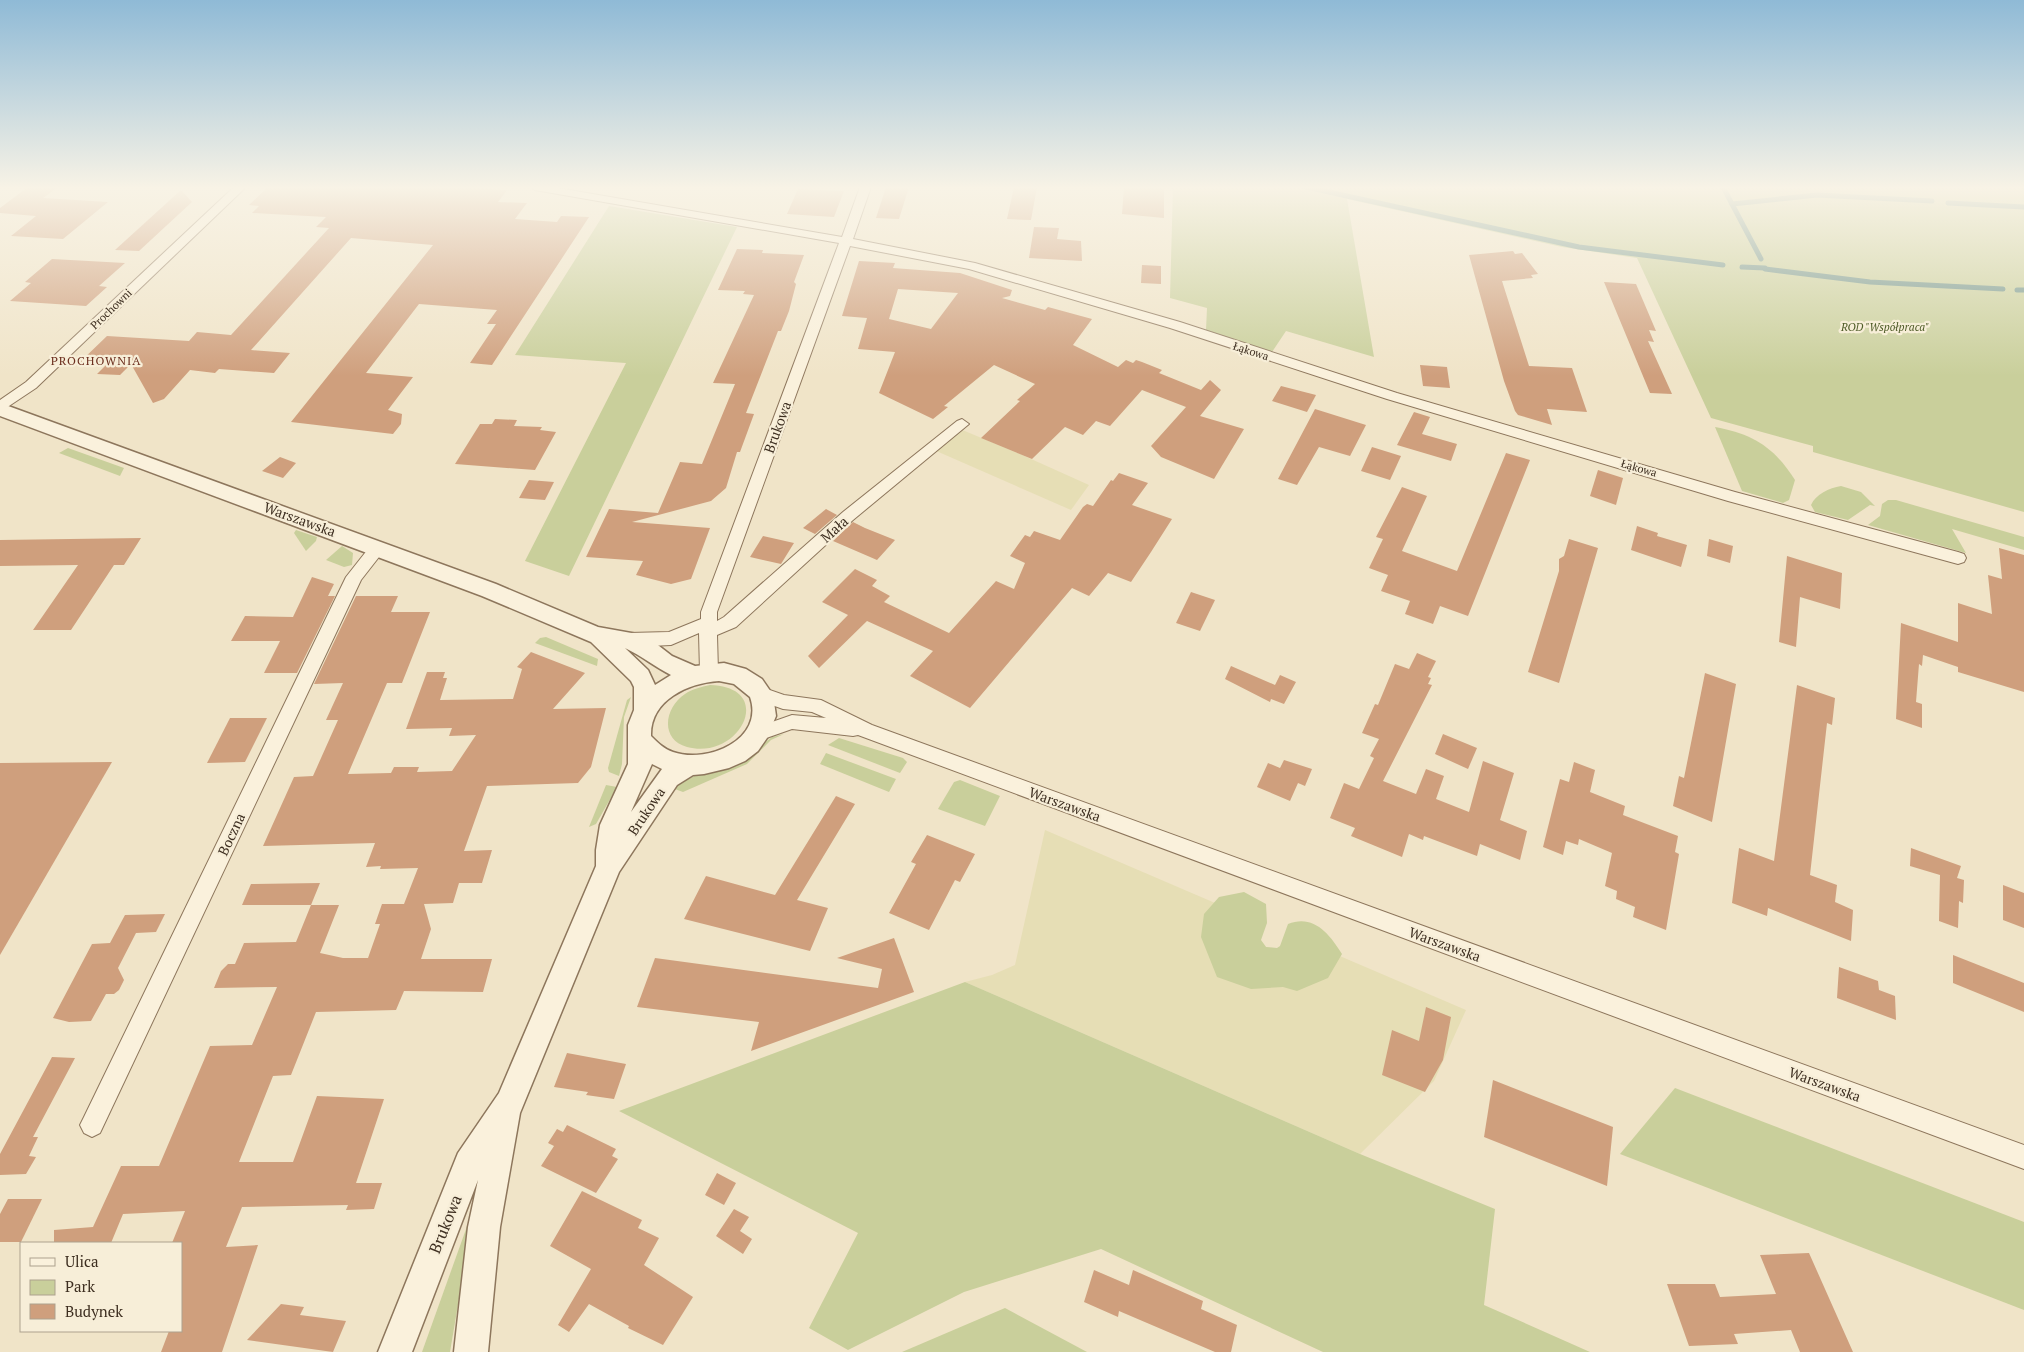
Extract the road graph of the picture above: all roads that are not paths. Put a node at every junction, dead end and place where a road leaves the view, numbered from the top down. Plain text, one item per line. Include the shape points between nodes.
1 (173, 250) edge
2 (843, 250) edge
3 (891, 250) edge
4 (0, 408) edge
5 (962, 424) dead end
6 (378, 548) junction
7 (1958, 558) dead end
8 (707, 628) junction
9 (598, 635) junction
10 (629, 640) junction
11 (701, 673) junction
12 (761, 694) junction
13 (645, 709) junction
14 (866, 730) junction
15 (758, 734) junction
16 (642, 742) junction
17 (690, 764) junction
18 (609, 866) junction
19 (509, 1103) junction
20 (92, 1125) dead end
21 (2024, 1157) edge
22 (395, 1352) edge
23 (471, 1352) edge

1 - 4 street, Prochowni via 31,385
2 - 8 street, Brukowa via 710,608
3 - 7 street, Łąkowa via 971,266 1175,325 1392,396 1733,497
4 - 6 street, Warszawska
5 - 8 street, Mała via 848,516 728,624
6 - 9 street, Warszawska
6 - 20 street, Boczna via 354,577
8 - 10 street, Warszawska via 671,638
8 - 11 street, Brukowa
9 - 10 street, Warszawska
9 - 13 street, Warszawska via 640,676 645,687
10 - 11 street, Warszawska via 671,666
11 - 12 street via 732,673 752,683
11 - 13 street via 662,692
12 - 14 street, Warszawska via 783,702 815,705
12 - 15 street via 765,708
13 - 16 street via 640,726
14 - 15 street, Warszawska via 792,722
14 - 21 street, Warszawska
15 - 17 street via 730,757
16 - 17 street via 656,755 672,762
16 - 18 street, Brukowa via 639,768 616,814 609,838
17 - 18 street, Brukowa via 668,778
18 - 19 street, Brukowa
19 - 22 street, Brukowa via 470,1164
19 - 23 street, Brukowa via 484,1227

